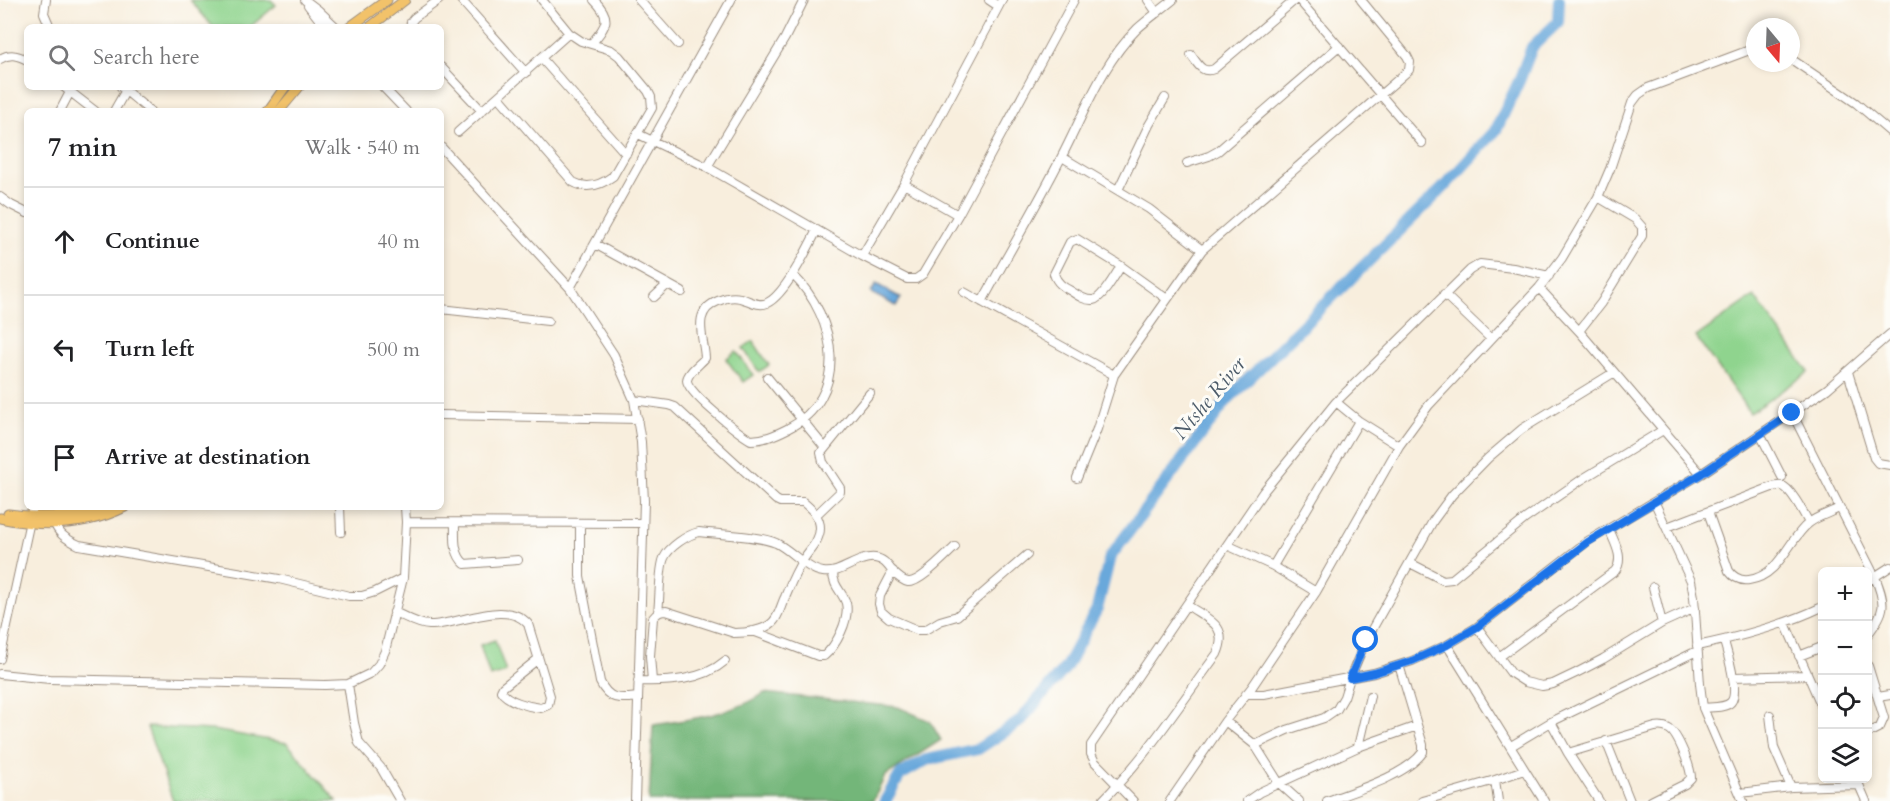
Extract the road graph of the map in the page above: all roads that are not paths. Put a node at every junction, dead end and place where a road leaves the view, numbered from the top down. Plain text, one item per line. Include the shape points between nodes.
1 (46, 0) edge
2 (305, 0) edge
3 (387, 0) edge
4 (405, 0) edge
5 (440, 0) edge
6 (461, 0) edge
7 (542, 0) edge
8 (594, 0) edge
9 (639, 0) edge
10 (730, 0) edge
11 (804, 0) edge
12 (989, 0) edge
13 (1074, 0) edge
14 (1148, 0) edge
15 (1173, 0) edge
16 (1297, 0) edge
17 (1361, 0) edge
18 (1000, 3) edge
19 (1157, 13) junction
20 (49, 24) edge
21 (323, 24) edge
22 (333, 24) edge
23 (354, 24) edge
24 (374, 24) edge
25 (411, 24) edge
26 (569, 33) junction
27 (592, 43) junction
28 (678, 44) dead end
29 (1338, 46) junction
30 (1746, 51) edge
31 (1191, 55) dead end
32 (24, 58) edge
33 (0, 59) edge
34 (542, 59) junction
35 (1800, 65) edge
36 (444, 70) edge
37 (526, 73) junction
38 (67, 90) edge
39 (68, 90) edge
40 (124, 90) edge
41 (125, 90) edge
42 (283, 90) edge
43 (296, 90) edge
44 (386, 90) edge
45 (1381, 96) junction
46 (499, 97) junction
47 (1165, 98) dead end
48 (61, 108) edge
49 (91, 108) edge
50 (115, 108) edge
51 (146, 108) edge
52 (270, 108) edge
53 (282, 108) edge
54 (403, 108) edge
55 (482, 111) junction
56 (458, 132) dead end
57 (1890, 132) edge
58 (638, 134) junction
59 (652, 141) junction
60 (1422, 143) dead end
61 (444, 150) edge
62 (627, 154) junction
63 (1062, 157) junction
64 (1187, 162) dead end
65 (707, 167) junction
66 (903, 183) junction
67 (1118, 190) junction
68 (0, 197) edge
69 (1598, 197) junction
70 (24, 212) edge
71 (958, 215) junction
72 (817, 230) junction
73 (596, 244) junction
74 (1202, 250) junction
75 (862, 256) junction
76 (1121, 266) junction
77 (794, 274) junction
78 (1549, 276) junction
79 (668, 284) junction
80 (570, 288) junction
81 (1539, 288) junction
82 (682, 292) dead end
83 (964, 292) dead end
84 (1444, 294) junction
85 (654, 297) dead end
86 (1167, 299) junction
87 (982, 302) junction
88 (444, 309) edge
89 (548, 321) dead end
90 (1579, 331) junction
91 (1890, 334) edge
92 (1491, 339) junction
93 (1848, 372) junction
94 (1613, 373) junction
95 (1114, 375) junction
96 (767, 377) dead end
97 (870, 393) dead end
98 (633, 400) junction
99 (1336, 402) junction
100 (1792, 413) junction
101 (444, 416) edge
102 (638, 419) junction
103 (1359, 421) junction
104 (801, 422) junction
105 (1663, 430) junction
106 (1760, 434) junction
107 (1399, 446) junction
108 (825, 448) junction
109 (1890, 465) edge
110 (1701, 474) junction
111 (1782, 477) dead end
112 (1077, 478) dead end
113 (1655, 503) junction
114 (1839, 508) junction
115 (92, 510) edge
116 (117, 510) edge
117 (340, 510) edge
118 (405, 510) edge
119 (0, 512) edge
120 (1708, 512) junction
121 (816, 514) junction
122 (31, 516) edge
123 (0, 518) edge
124 (54, 521) junction
125 (406, 522) junction
126 (455, 523) junction
127 (580, 523) junction
128 (1809, 523) junction
129 (644, 524) junction
130 (1667, 527) junction
131 (1609, 528) junction
132 (341, 532) dead end
133 (1227, 545) junction
134 (955, 547) dead end
135 (1027, 555) dead end
136 (518, 560) dead end
137 (802, 561) junction
138 (1410, 563) junction
139 (1273, 566) junction
140 (1866, 567) edge
141 (1890, 567) edge
142 (893, 571) junction
143 (833, 572) junction
144 (403, 578) junction
145 (1872, 578) edge
146 (1872, 580) edge
147 (1653, 587) dead end
148 (1316, 592) junction
149 (1187, 605) junction
150 (1695, 608) junction
151 (1818, 609) edge
152 (394, 612) junction
153 (658, 612) junction
154 (1662, 623) junction
155 (1785, 623) junction
156 (1477, 627) junction
157 (1872, 629) edge
158 (753, 631) junction
159 (1724, 641) junction
160 (1447, 645) junction
161 (1697, 648) junction
162 (1818, 649) edge
163 (1799, 656) junction
164 (1499, 657) junction
165 (0, 658) edge
166 (538, 659) junction
167 (725, 661) dead end
168 (1399, 665) junction
169 (0, 674) edge
170 (1807, 675) junction
171 (1871, 675) edge
172 (1733, 677) junction
173 (1350, 678) junction
174 (638, 681) junction
175 (651, 681) junction
176 (348, 684) junction
177 (1246, 694) junction
178 (1890, 695) edge
179 (1370, 696) dead end
180 (638, 697) junction
181 (1878, 697) junction
182 (1818, 698) edge
183 (1703, 708) junction
184 (1770, 715) dead end
185 (1225, 721) junction
186 (1551, 722) junction
187 (1417, 726) junction
188 (1872, 731) edge
189 (1606, 741) junction
190 (1255, 745) junction
191 (1511, 746) junction
192 (1358, 747) junction
193 (1568, 753) junction
194 (1524, 770) junction
195 (1495, 780) junction
196 (1280, 783) junction
197 (1844, 783) edge
198 (1857, 783) edge
199 (1118, 784) junction
200 (1791, 787) junction
201 (1742, 797) edge
202 (400, 801) edge
203 (635, 801) edge
204 (1102, 801) edge
205 (1133, 801) edge
206 (1170, 801) edge
207 (1247, 801) edge
208 (1299, 801) edge
209 (1327, 801) edge
210 (1423, 801) edge
211 (1498, 801) edge
212 (1544, 801) edge
213 (1599, 801) edge
214 (1630, 801) edge
215 (1651, 801) edge
216 (1866, 801) edge

1 - 20 street via 44,13
2 - 21 street
2 - 22 street
3 - 23 main road
4 - 24 main road
5 - 25 street
6 - 37 street
7 - 26 street
8 - 27 street via 606,15 606,23
9 - 28 street
10 - 59 street
11 - 65 street
12 - 18 street
13 - 71 street
14 - 19 street
15 - 19 street
16 - 29 street
16 - 31 street via 1214,69 1202,70
17 - 45 street via 1410,62 1407,73
18 - 66 street
19 - 63 street via 1118,52 1081,113
26 - 27 street
26 - 34 street
27 - 58 street via 619,56 648,91 652,108
29 - 45 street
29 - 64 street via 1218,151
30 - 69 street via 1638,95
32 - 33 street via 15,54
34 - 37 street
34 - 62 street
35 - 57 street
36 - 55 street
37 - 46 street
38 - 48 street
39 - 49 street
40 - 50 street
41 - 51 street
42 - 52 main road
43 - 53 main road
44 - 54 street
45 - 60 street
45 - 74 street
46 - 55 street
46 - 62 street via 578,185 605,182
47 - 67 street
55 - 56 street
58 - 59 street
58 - 62 street
59 - 65 street
59 - 73 street
61 - 80 street
63 - 67 street
63 - 87 street
65 - 72 street
66 - 71 street
66 - 75 street
67 - 74 street
68 - 70 street
69 - 78 street
69 - 90 street via 1635,219 1642,227 1642,236
71 - 75 street via 923,274 916,279 907,279
72 - 75 street
72 - 77 street
73 - 79 street
73 - 80 street
74 - 86 street
76 - 76 street via 1094,300 1064,287 1054,274 1070,242 1077,239
76 - 86 street
77 - 104 street via 824,320 831,360 822,397
77 - 104 street via 767,303 726,297 710,304 700,329 705,358 687,383 708,407 751,440 767,438
78 - 81 street
78 - 84 street via 1480,264
79 - 82 street
79 - 85 street
80 - 98 street via 614,354
81 - 90 street
81 - 92 street
83 - 87 street
84 - 92 street
84 - 99 street
86 - 95 street
87 - 95 street
88 - 89 street
90 - 94 street
91 - 93 street
92 - 107 street via 1429,405
93 - 100 street
93 - 109 street via 1874,458
94 - 105 street
94 - 138 street via 1522,429 1488,458 1452,495
95 - 112 street
96 - 104 street
97 - 108 street
98 - 102 street
98 - 121 street via 675,407 776,500 803,502
99 - 103 street
99 - 133 street via 1263,492
100 - 106 street
100 - 114 street
101 - 102 street
102 - 129 street
103 - 107 street
103 - 139 street
104 - 108 street
105 - 110 street
105 - 138 street via 1525,519 1452,579 1443,580
106 - 110 street
106 - 111 street
107 - 148 street
108 - 121 street via 821,458 840,492
110 - 113 street
113 - 130 street
113 - 131 street
114 - 128 street
114 - 140 street
115 - 124 main road
116 - 124 main road via 77,522
117 - 132 street
118 - 125 street
119 - 122 main road
120 - 128 street via 1783,486
120 - 128 street via 1729,572 1745,580 1766,574
120 - 130 street
121 - 137 street via 820,524 818,538
122 - 123 main road
122 - 124 main road
122 - 165 street
124 - 144 street via 66,539 79,545 279,579 349,596 375,592
125 - 126 street
125 - 144 street
126 - 127 street
126 - 136 street via 456,548 465,564
127 - 129 street
127 - 180 street via 580,576 600,682 615,698
129 - 174 street
130 - 150 street via 1691,581
131 - 156 street
131 - 164 street via 1620,557 1617,568
133 - 139 street
133 - 149 street
134 - 142 street via 917,580 907,582
135 - 142 street via 957,616 925,630 889,618 881,611 880,596
137 - 143 street via 822,572
137 - 153 street via 767,540 693,534 665,557
137 - 158 street via 772,623
138 - 173 street via 1366,640
139 - 148 street
141 - 145 street
142 - 143 street via 876,558
143 - 158 street via 845,602 845,618 833,646 824,656
144 - 152 street
146 - 157 street via 1881,592 1883,608
147 - 154 street
148 - 177 street
149 - 199 street via 1091,745 1092,758
149 - 199 street via 1218,626 1221,632 1217,654
150 - 154 street
150 - 161 street
151 - 155 street
152 - 166 street via 428,625 503,613 516,615 528,624
152 - 176 street via 380,664
153 - 158 street via 666,611 734,633
153 - 175 street via 652,626
154 - 164 street via 1603,659 1542,686 1519,679
155 - 159 street
155 - 163 street
156 - 160 street
156 - 164 street
159 - 161 street
159 - 172 street
160 - 168 street
160 - 191 street
161 - 183 street
161 - 186 street
162 - 163 street
163 - 170 street
166 - 166 street via 550,699 548,705 541,708 504,695 503,687
167 - 175 street via 705,675
168 - 173 street
168 - 187 street
169 - 176 street via 50,679
170 - 172 street
170 - 182 street
171 - 181 street
172 - 183 street via 1734,695 1730,703
173 - 177 street
173 - 190 street via 1340,704 1330,714
174 - 175 street
174 - 180 street
176 - 202 street via 360,743 381,768
177 - 185 street
178 - 181 street
179 - 192 street
180 - 203 street
181 - 188 street via 1884,721
183 - 201 street
184 - 200 street via 1774,748
185 - 190 street
185 - 206 street
186 - 191 street
186 - 193 street
187 - 192 street
187 - 209 street via 1424,747 1418,759 1373,784
189 - 193 street
189 - 214 street
189 - 215 street via 1658,727 1672,731 1690,768 1690,778
190 - 196 street
191 - 194 street
192 - 196 street
193 - 213 street
194 - 195 street
194 - 212 street
195 - 210 street
195 - 211 street
196 - 207 street
196 - 208 street
197 - 200 street
198 - 216 street
199 - 204 street
199 - 205 street
200 - 201 street

